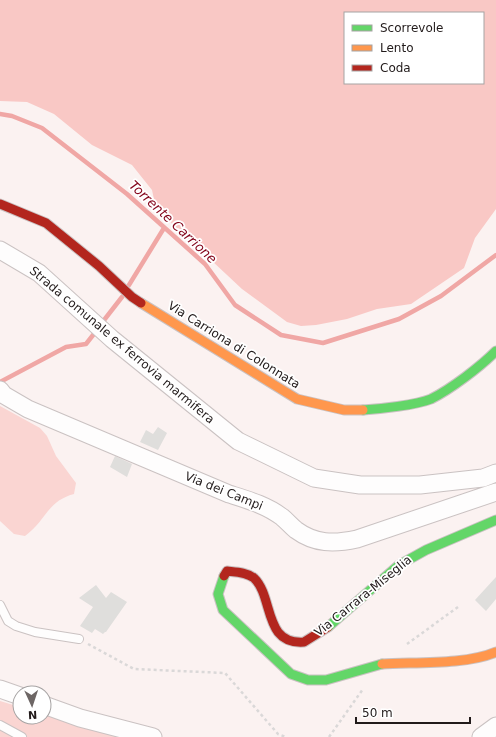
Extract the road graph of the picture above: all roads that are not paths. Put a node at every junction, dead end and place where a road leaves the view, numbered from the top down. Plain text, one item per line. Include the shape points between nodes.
1 (0, 204) edge
2 (0, 250) edge
3 (496, 351) edge
4 (2, 392) edge
5 (496, 473) edge
6 (496, 492) edge
7 (496, 520) edge
8 (0, 605) edge
9 (79, 639) road end
10 (496, 652) edge
11 (0, 689) edge
12 (12, 693) edge
13 (52, 708) edge
14 (0, 725) edge
15 (496, 726) edge
16 (22, 737) edge
17 (154, 737) edge
18 (481, 737) edge

1 - 3 street, Via Carriona di Colonnata via 46,223 132,297 297,399 344,410 383,409 430,399 482,366
2 - 5 street, Strada comunale ex ferrovia marmifera via 39,274 112,339 238,441 314,478 360,485 420,486 483,478
4 - 6 street, Via dei Campi via 28,409 229,494 260,504 283,518 296,530 322,542 338,543 357,539
7 - 10 street, Via Carrara-Miseglia via 481,529 435,544 411,556 393,568 343,614 304,642 289,641 278,631 272,623 261,586 251,576 240,571 226,571 218,583 217,598 228,616 276,662 291,674 308,680 326,680 382,664 460,660
8 - 9 lane via 8,621 16,626 35,632
11 - 12 street
13 - 17 street via 80,718
14 - 16 lane
15 - 18 street

